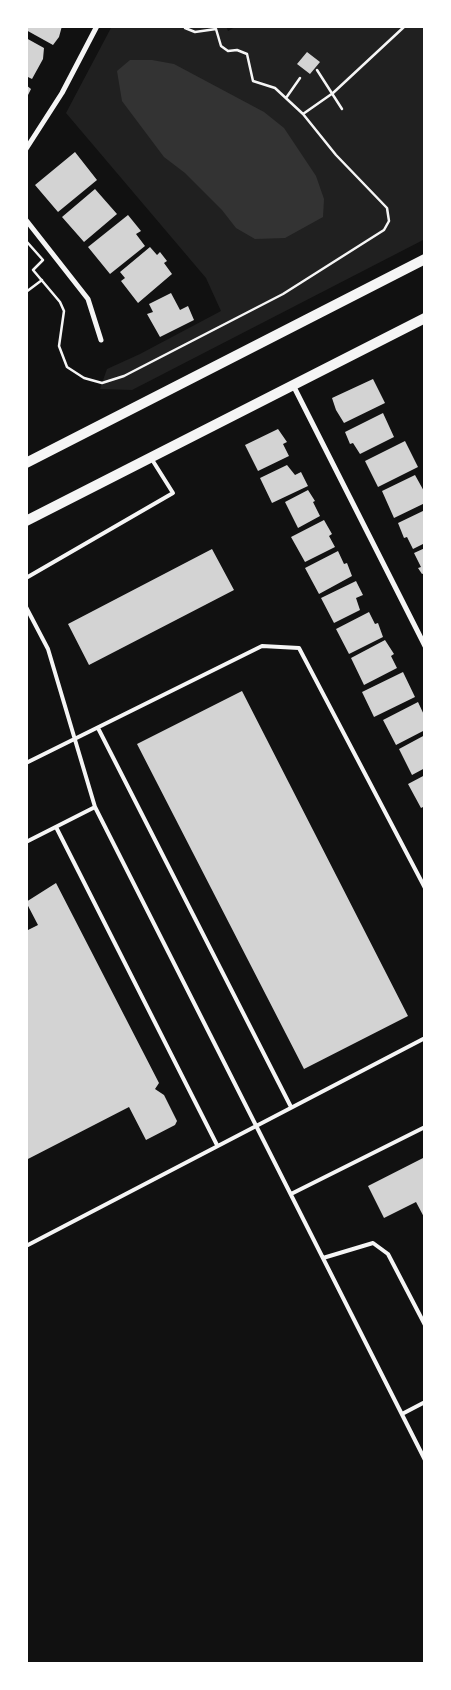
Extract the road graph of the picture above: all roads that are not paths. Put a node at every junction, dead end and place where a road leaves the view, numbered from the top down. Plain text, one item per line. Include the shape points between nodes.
1 (97, 26) edge
2 (26, 149) edge
3 (26, 220) edge
4 (425, 259) edge
5 (425, 318) edge
6 (101, 340) dead end
7 (293, 385) junction
8 (151, 458) junction
9 (26, 463) edge
10 (26, 522) edge
11 (26, 578) edge
12 (26, 607) edge
13 (425, 646) edge
14 (98, 728) junction
15 (75, 739) junction
16 (26, 763) edge
17 (95, 807) junction
18 (56, 827) junction
19 (26, 842) edge
20 (425, 888) edge
21 (425, 1038) edge
22 (291, 1108) junction
23 (255, 1126) junction
24 (425, 1127) edge
25 (217, 1146) junction
26 (291, 1194) junction
27 (26, 1246) edge
28 (323, 1258) junction
29 (425, 1324) edge
30 (425, 1402) edge
31 (402, 1414) junction
32 (425, 1460) edge

1 - 2 street via 62,93
3 - 6 street via 88,299
4 - 9 main road
5 - 7 main road
7 - 8 main road
7 - 13 street
8 - 10 main road
8 - 11 lane via 173,493
12 - 15 lane via 48,649
14 - 15 lane
14 - 20 lane via 262,646 299,648
14 - 22 lane
15 - 16 lane
15 - 17 lane
17 - 18 lane
17 - 23 lane
18 - 19 lane
18 - 25 lane
21 - 22 lane
22 - 23 lane
23 - 25 lane
23 - 26 lane
24 - 26 lane
25 - 27 lane
26 - 28 lane
28 - 29 lane via 373,1243 388,1254
28 - 31 lane
30 - 31 lane
31 - 32 lane

